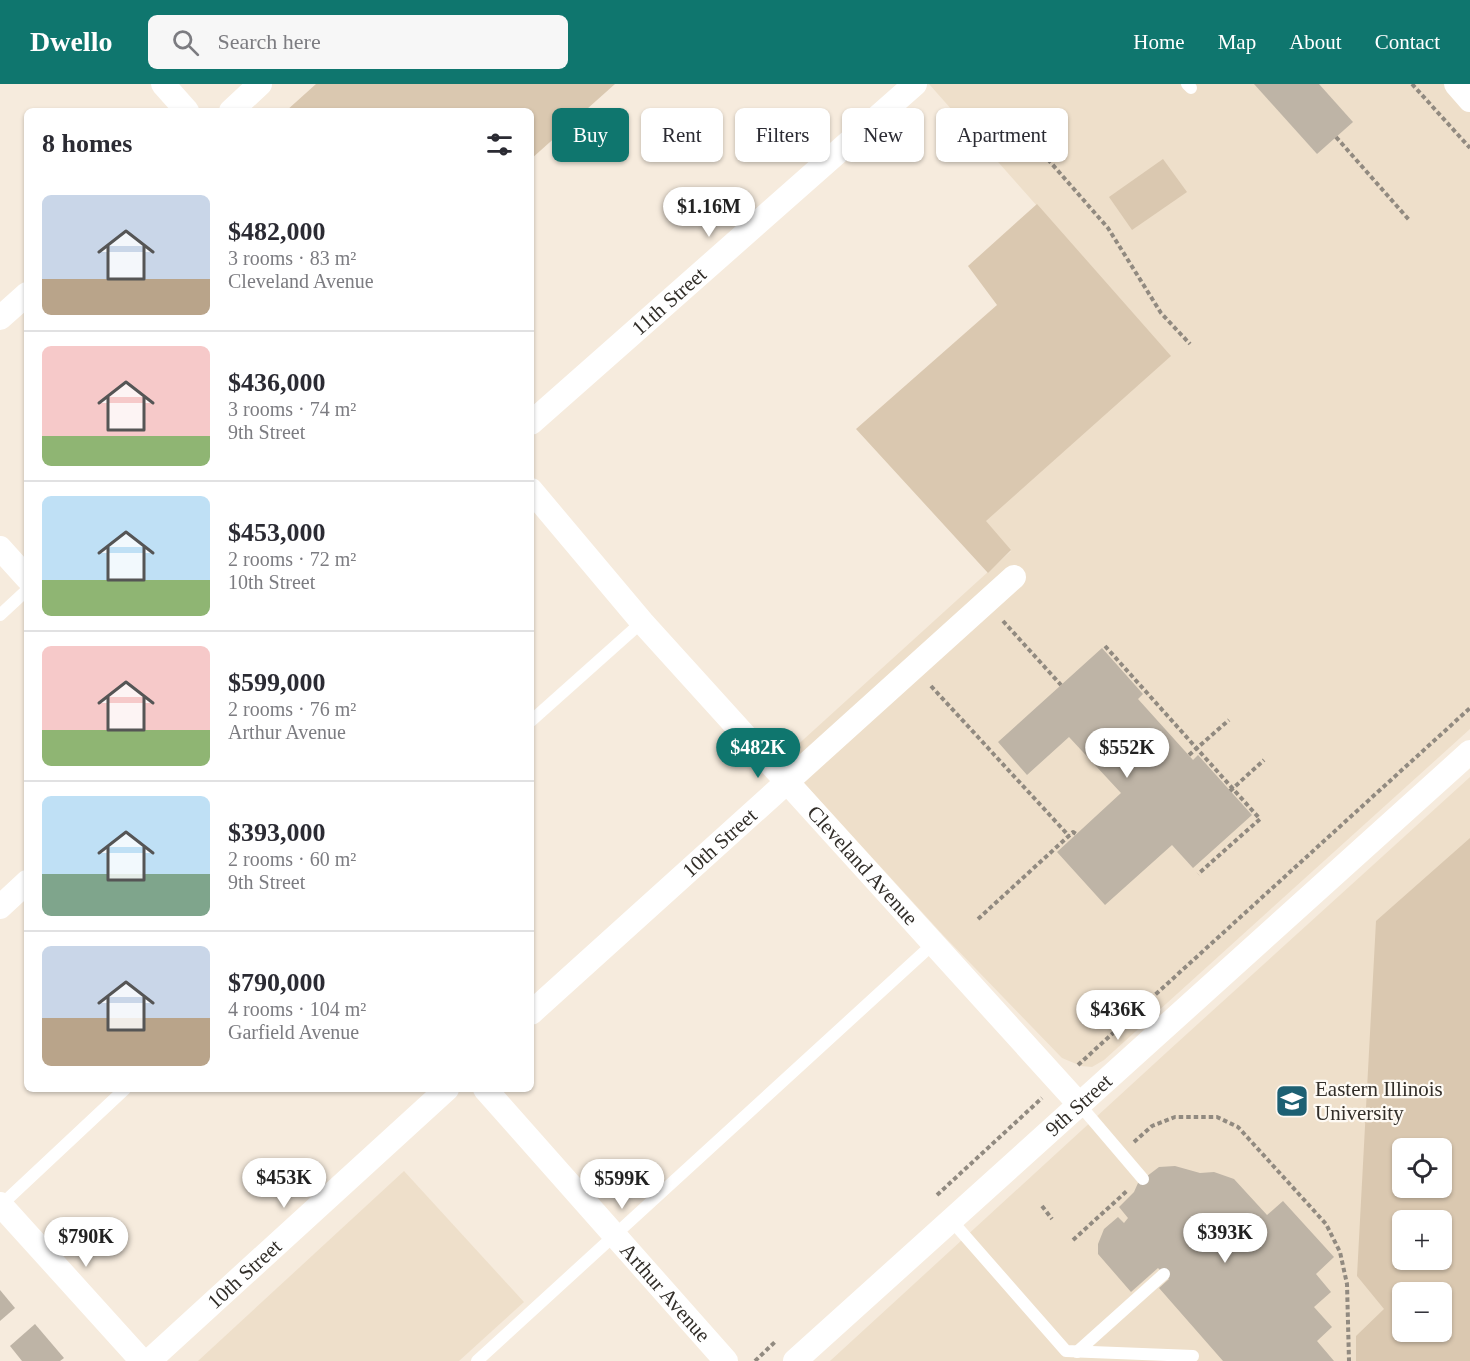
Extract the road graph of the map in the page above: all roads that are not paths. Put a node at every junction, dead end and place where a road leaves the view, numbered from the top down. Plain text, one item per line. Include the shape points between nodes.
1 (163, 84) edge
2 (260, 84) edge
3 (915, 84) edge
4 (1456, 84) edge
5 (1470, 100) edge
6 (184, 108) edge
7 (234, 108) edge
8 (24, 296) edge
9 (3, 310) edge
10 (534, 420) edge
11 (534, 494) edge
12 (0, 548) edge
13 (24, 575) edge
14 (1014, 577) dead end
15 (24, 593) edge
16 (0, 615) edge
17 (642, 622) junction
18 (534, 718) edge
19 (1470, 752) edge
20 (787, 782) junction
21 (24, 885) edge
22 (0, 907) edge
23 (933, 944) junction
24 (534, 1010) edge
25 (122, 1092) edge
26 (444, 1092) edge
27 (488, 1092) edge
28 (1078, 1104) junction
29 (1142, 1178) road end
30 (0, 1205) edge
31 (951, 1220) junction
32 (615, 1234) junction
33 (1164, 1274) dead end
34 (1077, 1352) junction
35 (1193, 1356) dead end
36 (142, 1361) edge
37 (149, 1361) edge
38 (477, 1361) edge
39 (726, 1361) edge
40 (795, 1361) edge

1 - 6 street
2 - 7 street
3 - 10 street, 11th Street
4 - 5 street
8 - 9 street
11 - 17 street, Cleveland Avenue
12 - 13 street
14 - 20 street, 10th Street
15 - 16 lane
17 - 18 lane
17 - 20 street, Cleveland Avenue
19 - 28 street, 9th Street
20 - 23 street, Cleveland Avenue
20 - 24 street, 10th Street
21 - 22 street
23 - 28 street, Cleveland Avenue
23 - 32 lane
25 - 30 lane
26 - 37 street, 10th Street
27 - 32 street, Arthur Avenue
28 - 29 lane
28 - 31 street, 9th Street
30 - 36 street
31 - 34 lane via 1066,1351
31 - 40 street, 9th Street
32 - 38 lane
32 - 39 street, Arthur Avenue
33 - 34 lane
34 - 35 lane

